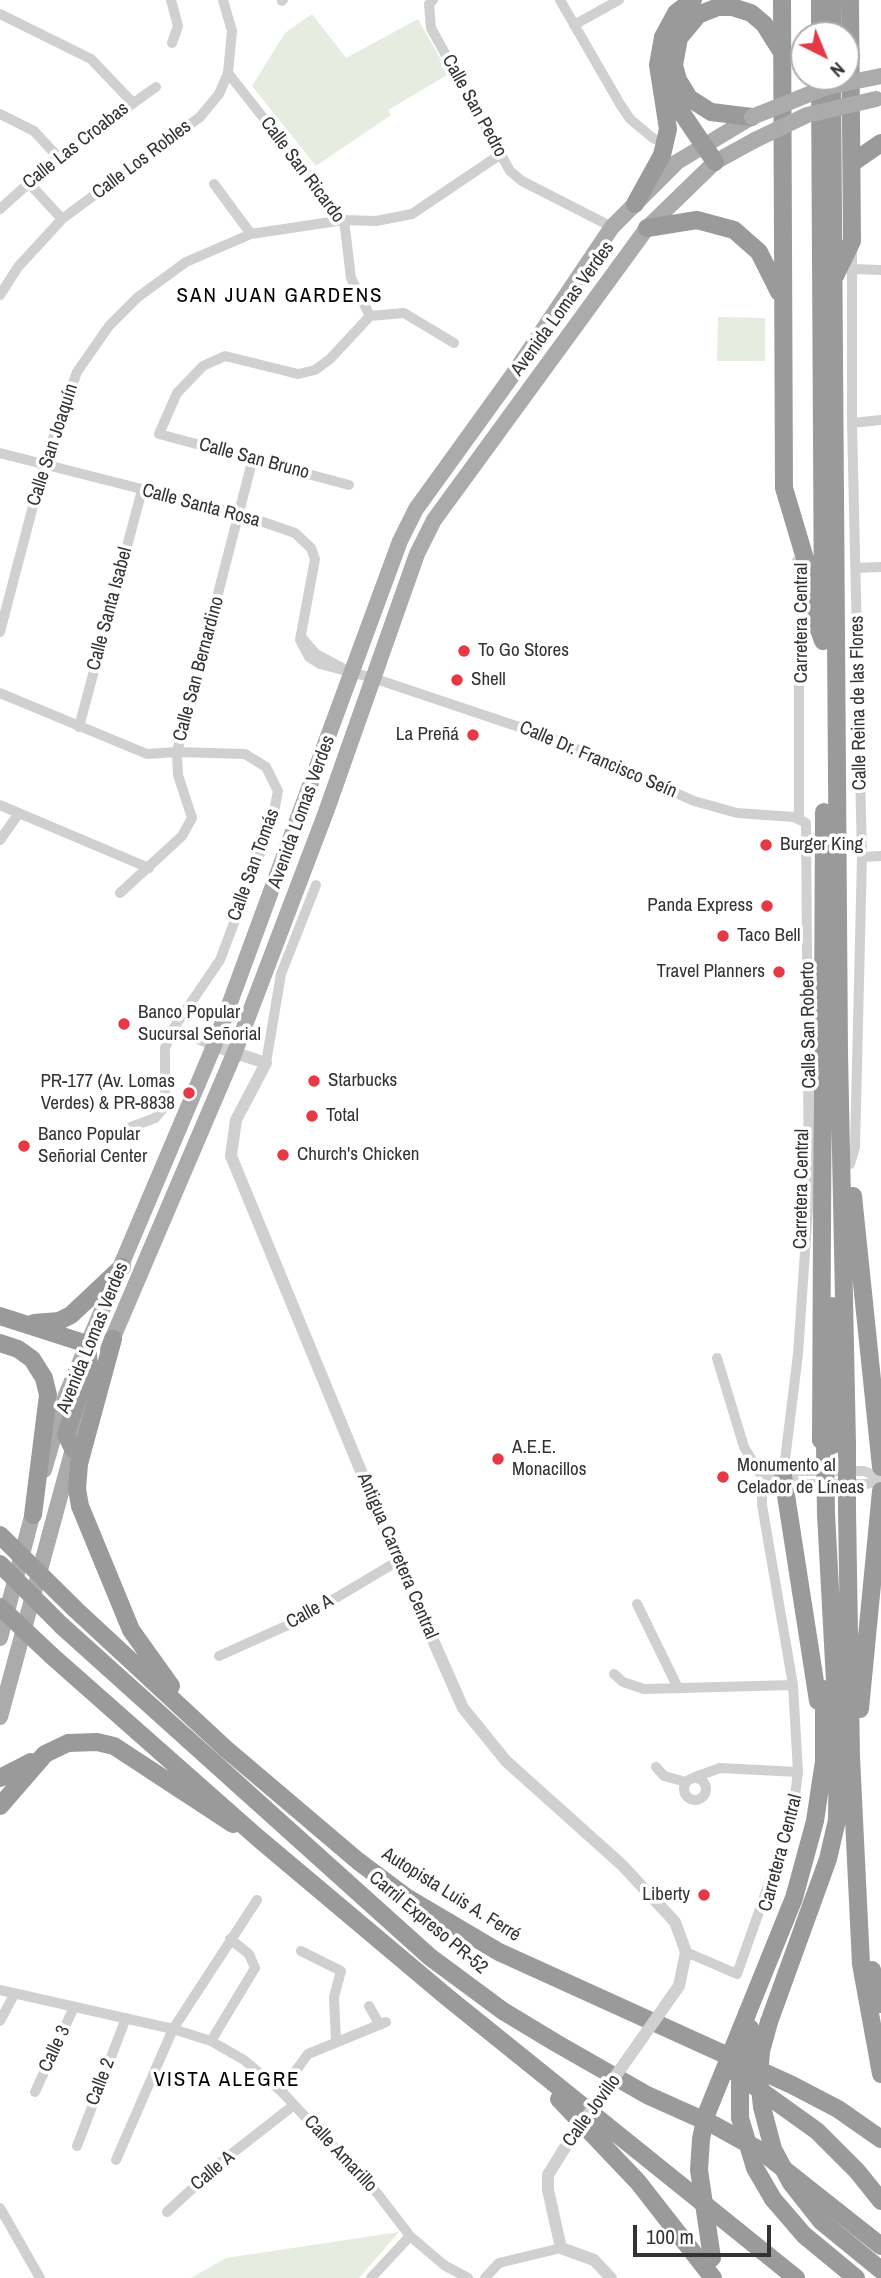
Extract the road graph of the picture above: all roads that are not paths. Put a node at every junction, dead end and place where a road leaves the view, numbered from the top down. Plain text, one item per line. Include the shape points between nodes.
1 (171, 0) edge
2 (223, 0) edge
3 (560, 0) edge
4 (620, 0) edge
5 (693, 0) edge
6 (782, 0) edge
7 (820, 0) edge
8 (832, 0) edge
9 (851, 2) edge
10 (431, 5) edge
11 (0, 14) edge
12 (820, 21) edge
13 (832, 21) edge
14 (574, 24) junction
15 (172, 43) dead end
16 (782, 54) junction
17 (228, 73) junction
18 (881, 76) edge
19 (662, 86) junction
20 (156, 87) dead end
21 (820, 91) edge
22 (832, 91) edge
23 (878, 99) edge
24 (133, 103) junction
25 (0, 114) edge
26 (752, 117) junction
27 (654, 139) dead end
28 (881, 143) edge
29 (703, 146) junction
30 (501, 154) junction
31 (58, 157) junction
32 (715, 162) junction
33 (852, 163) junction
34 (28, 182) junction
35 (214, 184) dead end
36 (635, 204) junction
37 (0, 209) edge
38 (62, 219) junction
39 (344, 220) junction
40 (612, 228) junction
41 (647, 228) junction
42 (251, 234) junction
43 (852, 241) junction
44 (853, 269) junction
45 (881, 270) edge
46 (833, 281) junction
47 (0, 295) edge
48 (782, 301) junction
49 (370, 316) junction
50 (454, 343) dead end
51 (881, 420) edge
52 (852, 423) junction
53 (0, 453) edge
54 (253, 458) junction
55 (44, 464) junction
56 (349, 485) dead end
57 (784, 488) junction
58 (142, 491) junction
59 (240, 514) junction
60 (881, 567) edge
61 (856, 568) junction
62 (0, 632) edge
63 (823, 641) junction
64 (347, 670) junction
65 (373, 678) junction
66 (0, 693) edge
67 (79, 727) junction
68 (177, 752) junction
69 (0, 805) edge
70 (19, 813) junction
71 (803, 821) junction
72 (0, 840) edge
73 (881, 856) edge
74 (862, 857) junction
75 (149, 867) junction
76 (316, 885) dead end
77 (120, 893) dead end
78 (173, 1029) junction
79 (214, 1046) junction
80 (234, 1054) junction
81 (839, 1054) junction
82 (266, 1063) junction
83 (131, 1127) dead end
84 (850, 1164) junction
85 (122, 1267) junction
86 (0, 1316) edge
87 (23, 1323) junction
88 (113, 1339) junction
89 (0, 1343) edge
90 (87, 1344) junction
91 (717, 1358) dead end
92 (834, 1443) junction
93 (73, 1449) junction
94 (881, 1467) edge
95 (762, 1476) junction
96 (783, 1476) junction
97 (881, 1479) edge
98 (881, 1491) edge
99 (832, 1512) junction
100 (33, 1514) junction
101 (0, 1535) edge
102 (398, 1561) junction
103 (0, 1564) edge
104 (636, 1604) dead end
105 (0, 1607) edge
106 (0, 1638) edge
107 (219, 1656) dead end
108 (614, 1674) dead end
109 (793, 1685) junction
110 (678, 1688) junction
111 (0, 1717) edge
112 (824, 1741) junction
113 (226, 1749) junction
114 (45, 1754) junction
115 (851, 1757) junction
116 (656, 1767) dead end
117 (798, 1772) junction
118 (0, 1779) edge
119 (0, 1806) edge
120 (258, 1838) junction
121 (257, 1900) dead end
122 (860, 1917) junction
123 (230, 1939) junction
124 (301, 1951) dead end
125 (686, 1952) junction
126 (0, 1990) edge
127 (15, 1993) junction
128 (881, 2004) edge
129 (369, 2006) dead end
130 (74, 2007) junction
131 (126, 2018) junction
132 (756, 2019) junction
133 (0, 2021) edge
134 (173, 2029) junction
135 (670, 2031) junction
136 (211, 2041) junction
137 (336, 2041) junction
138 (511, 2049) junction
139 (881, 2074) edge
140 (281, 2091) junction
141 (35, 2092) dead end
142 (294, 2105) junction
143 (881, 2138) edge
144 (77, 2146) dead end
145 (116, 2160) dead end
146 (881, 2201) edge
147 (0, 2208) edge
148 (167, 2212) dead end
149 (410, 2236) junction
150 (881, 2246) edge
151 (561, 2248) junction
152 (881, 2270) edge
153 (40, 2278) edge
154 (371, 2278) edge
155 (468, 2278) edge
156 (485, 2278) edge
157 (611, 2278) edge
158 (713, 2278) edge
159 (720, 2278) edge
160 (796, 2278) edge
161 (856, 2278) edge

1 - 15 street via 178,26
2 - 17 street, Calle Los Robles via 232,31
3 - 14 street
4 - 14 street
5 - 19 highway via 676,13 663,37
6 - 16 highway
7 - 12 highway
8 - 13 highway
9 - 33 highway
10 - 30 street, Calle San Pedro via 431,28
11 - 24 street via 91,59
14 - 27 street via 630,119
16 - 26 highway via 764,24 751,13 732,7 698,15 679,38 674,65 689,97 711,112
16 - 48 highway
17 - 38 street, Calle Los Robles via 219,94 200,117
17 - 39 street, Calle San Ricardo
18 - 26 main road, Avenida Lomas Verdes, bridge via 827,87
19 - 29 highway
19 - 36 highway via 668,121 664,147
20 - 24 street, Calle Las Croabas
21 - 63 highway, Carretera Central
22 - 46 highway, Carretera Central
23 - 32 main road, Avenida Lomas Verdes, bridge via 807,115
24 - 31 street, Calle Las Croabas
25 - 31 street via 34,131
26 - 29 main road, Avenida Lomas Verdes
28 - 33 highway
29 - 32 highway
29 - 36 main road, Avenida Lomas Verdes via 677,162
30 - 39 street, Calle San Joaquín via 412,214 376,221
30 - 40 street, Calle San Pedro via 522,181
31 - 34 street, Calle Las Croabas
32 - 41 main road, Avenida Lomas Verdes
33 - 43 highway
34 - 37 street, Calle Las Croabas
34 - 38 street
35 - 42 street
36 - 40 main road, Avenida Lomas Verdes
38 - 47 street, Calle Los Robles via 18,267
39 - 42 street, Calle San Joaquín
39 - 49 street, Calle San Ricardo via 351,278
40 - 64 main road, Avenida Lomas Verdes via 416,509
41 - 48 highway via 689,220 710,221 734,230 766,260
41 - 65 main road, Avenida Lomas Verdes via 434,520 417,554
42 - 55 street, Calle San Joaquín via 186,262 138,297 110,326 77,372
43 - 44 street, Calle Reina de las Flores
43 - 46 highway
44 - 45 street
44 - 52 street, Calle Reina de las Flores
46 - 81 highway, Carretera Central
48 - 57 highway
49 - 50 street via 404,313
49 - 54 street, Calle San Bruno via 315,370 298,374 225,356 203,366 177,393 159,434
51 - 52 street
52 - 61 street, Calle Reina de las Flores
53 - 55 street, Calle Santa Rosa
54 - 56 street, Calle San Bruno
54 - 59 street, Calle San Bernardino
55 - 58 street, Calle Santa Rosa
55 - 62 street, Calle San Joaquín
57 - 63 highway via 812,582
57 - 71 street, Calle San Roberto via 806,606 799,680
58 - 59 street, Calle Santa Rosa
58 - 67 street, Calle Santa Isabel
59 - 64 street, Calle Santa Rosa via 295,533 311,548 314,569 300,640 309,657 337,671
59 - 68 street, Calle San Bernardino
60 - 61 street
61 - 74 street, Calle Reina de las Flores
63 - 92 highway, Carretera Central via 825,1127
64 - 65 street, Calle Dr. Francisco Seín
64 - 79 main road, Avenida Lomas Verdes
65 - 71 street, Calle Dr. Francisco Seín via 568,744 694,801 737,813
65 - 80 main road, Avenida Lomas Verdes
66 - 67 street, Calle San Tomás
67 - 68 street, Calle San Tomás via 147,754
68 - 75 street, Calle San Bernardino via 178,775 192,818 182,836
68 - 78 street, Calle San Tomás via 245,754 267,767 278,791 272,822 220,960
69 - 70 street
70 - 72 street
70 - 75 street
71 - 96 street, Calle San Roberto via 809,1194 798,1354
73 - 74 street
74 - 84 street, Calle Reina de las Flores via 855,1147
75 - 77 street, Calle San Bernardino
76 - 82 street via 281,974
78 - 79 street
78 - 83 street, Calle San Tomás via 165,1048 165,1106 155,1118
79 - 80 street
79 - 85 main road, Avenida Lomas Verdes
80 - 82 street
80 - 88 main road, Avenida Lomas Verdes
81 - 84 highway via 845,1061
81 - 92 highway, Carretera Central
82 - 102 street, Antigua Carretera Central via 236,1120 232,1156
84 - 94 highway
85 - 87 highway via 71,1315
85 - 90 main road, Avenida Lomas Verdes
86 - 87 highway
87 - 90 highway
88 - 93 main road, Avenida Lomas Verdes via 86,1401
88 - 113 highway via 79,1464 80,1506 131,1630 162,1675
89 - 100 highway via 32,1359 46,1384 48,1415
90 - 93 highway via 89,1365 66,1434
90 - 100 main road, Avenida Lomas Verdes via 66,1395
91 - 95 street via 744,1447
92 - 99 highway, Carretera Central, bridge
92 - 99 highway, Carretera Central, bridge
93 - 111 main road, Avenida Lomas Verdes
95 - 96 street
95 - 109 street via 762,1505
96 - 97 street via 801,1484 867,1484
96 - 112 highway
98 - 115 highway via 859,1722
99 - 112 highway, Carretera Central
99 - 115 highway, Carretera Central
99 - 132 highway via 838,1805 834,1839
100 - 106 main road, Avenida Lomas Verdes
101 - 113 highway, Autopista Luis A. Ferré, bridge
102 - 107 street, Calle A via 297,1621
102 - 125 street, Antigua Carretera Central via 463,1708 506,1761 622,1865 674,1922
103 - 150 highway, Carril Expreso PR-52, bridge via 62,1626 430,1957 556,2043 647,2095 761,2151
104 - 110 street
105 - 120 highway, bridge
108 - 110 street via 644,1689
109 - 110 street
109 - 117 street
112 - 132 highway, Carretera Central via 815,1821 760,1986
113 - 135 highway, Autopista Luis A. Ferré via 358,1861 416,1903 499,1952
114 - 118 highway
114 - 119 highway
114 - 120 highway via 81,1741 114,1746 208,1811
115 - 122 highway, Carretera Central
116 - 117 street via 664,1776 690,1780 720,1768
117 - 125 street via 792,1818 775,1875 737,1974
120 - 138 highway
121 - 123 street
122 - 128 highway
122 - 139 highway, Carretera Central via 861,1964
123 - 134 street
123 - 136 street via 249,1954 255,1968
124 - 137 street via 341,1971 334,1997
125 - 151 street, Calle Jovillo, bridge via 679,1986 548,2175
126 - 127 street, Calle Amarillo
127 - 130 street, Calle Amarillo
127 - 133 street
129 - 137 street via 383,2023
130 - 131 street, Calle Amarillo
130 - 141 street, Calle 3
131 - 134 street, Calle Amarillo
131 - 144 street, Calle 2
132 - 152 highway, bridge via 761,2107 774,2149 791,2183 821,2221
132 - 159 highway, Carretera Central, bridge via 706,2115 701,2139 700,2181 712,2258
132 - 161 highway, bridge via 740,2083 740,2118 755,2168 773,2199 804,2235
134 - 136 street, Calle Amarillo
134 - 145 street
135 - 143 highway, Autopista Luis A. Ferré via 792,2085
135 - 146 highway via 800,2116 835,2147
136 - 140 street, Calle Amarillo via 244,2060
137 - 140 street via 308,2054
138 - 158 highway via 638,2182
138 - 160 highway
140 - 142 street, Calle Amarillo
142 - 148 street, Calle A via 220,2162
142 - 149 street, Calle Amarillo via 377,2193
147 - 153 street
149 - 154 street
149 - 155 street, Calle Amarillo via 444,2265
151 - 156 street via 499,2263
151 - 157 street via 594,2260

